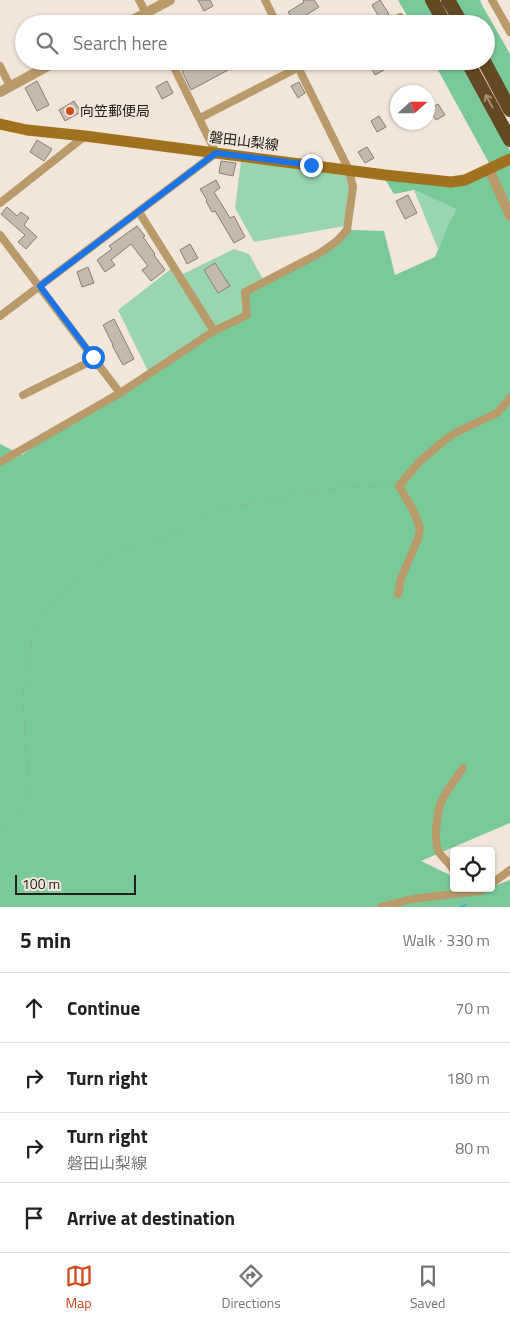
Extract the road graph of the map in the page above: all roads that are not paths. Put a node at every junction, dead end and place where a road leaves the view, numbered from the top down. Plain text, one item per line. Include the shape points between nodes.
1 (140, 0) edge
2 (170, 0) edge
3 (265, 0) edge
4 (432, 0) edge
5 (448, 0) edge
6 (494, 1) edge
7 (146, 12) junction
8 (141, 15) edge
9 (148, 15) edge
10 (272, 15) edge
11 (441, 15) edge
12 (457, 15) edge
13 (510, 32) edge
14 (0, 66) edge
15 (40, 70) edge
16 (176, 70) edge
17 (286, 70) edge
18 (300, 70) edge
19 (472, 70) edge
20 (489, 70) edge
21 (10, 86) junction
22 (0, 92) edge
23 (510, 110) edge
24 (200, 118) junction
25 (0, 124) edge
26 (85, 136) junction
27 (510, 140) edge
28 (216, 153) junction
29 (506, 161) edge
30 (349, 170) junction
31 (489, 170) junction
32 (0, 203) edge
33 (139, 212) junction
34 (510, 216) edge
35 (0, 235) edge
36 (40, 286) junction
37 (1, 314) edge
38 (214, 331) junction
39 (95, 359) junction
40 (120, 393) junction
41 (23, 395) dead end
42 (510, 398) edge
43 (0, 462) edge
44 (398, 594) dead end
45 (463, 768) dead end
46 (450, 864) edge
47 (510, 870) edge
48 (495, 881) edge
49 (456, 892) edge
50 (381, 907) edge

1 - 7 street
2 - 7 street
3 - 10 street
4 - 11 highway
5 - 12 highway
6 - 13 street
7 - 8 street
7 - 9 street
14 - 21 street
15 - 21 street
16 - 24 street
17 - 24 street
18 - 30 street
27 -> 19 highway
20 - 23 highway
21 - 22 street
24 - 28 street
25 - 26 main road, 磐田山梨線
26 - 28 main road, 磐田山梨線
26 - 32 street
28 - 30 main road, 磐田山梨線
28 - 33 street
29 - 31 main road, 磐田山梨線
30 - 31 main road, 磐田山梨線 via 453,182
30 - 38 street via 354,187 347,230 320,253 245,292 247,316
31 - 34 street
33 - 36 street
33 - 38 street
35 - 36 street
36 - 37 street
36 - 39 street
38 - 40 street
39 - 40 street
39 - 41 street
40 - 43 street
42 - 44 street via 497,413 446,438 419,462 399,486 420,528
45 - 46 street via 442,800 436,826 439,852
47 - 48 street
49 - 50 street

